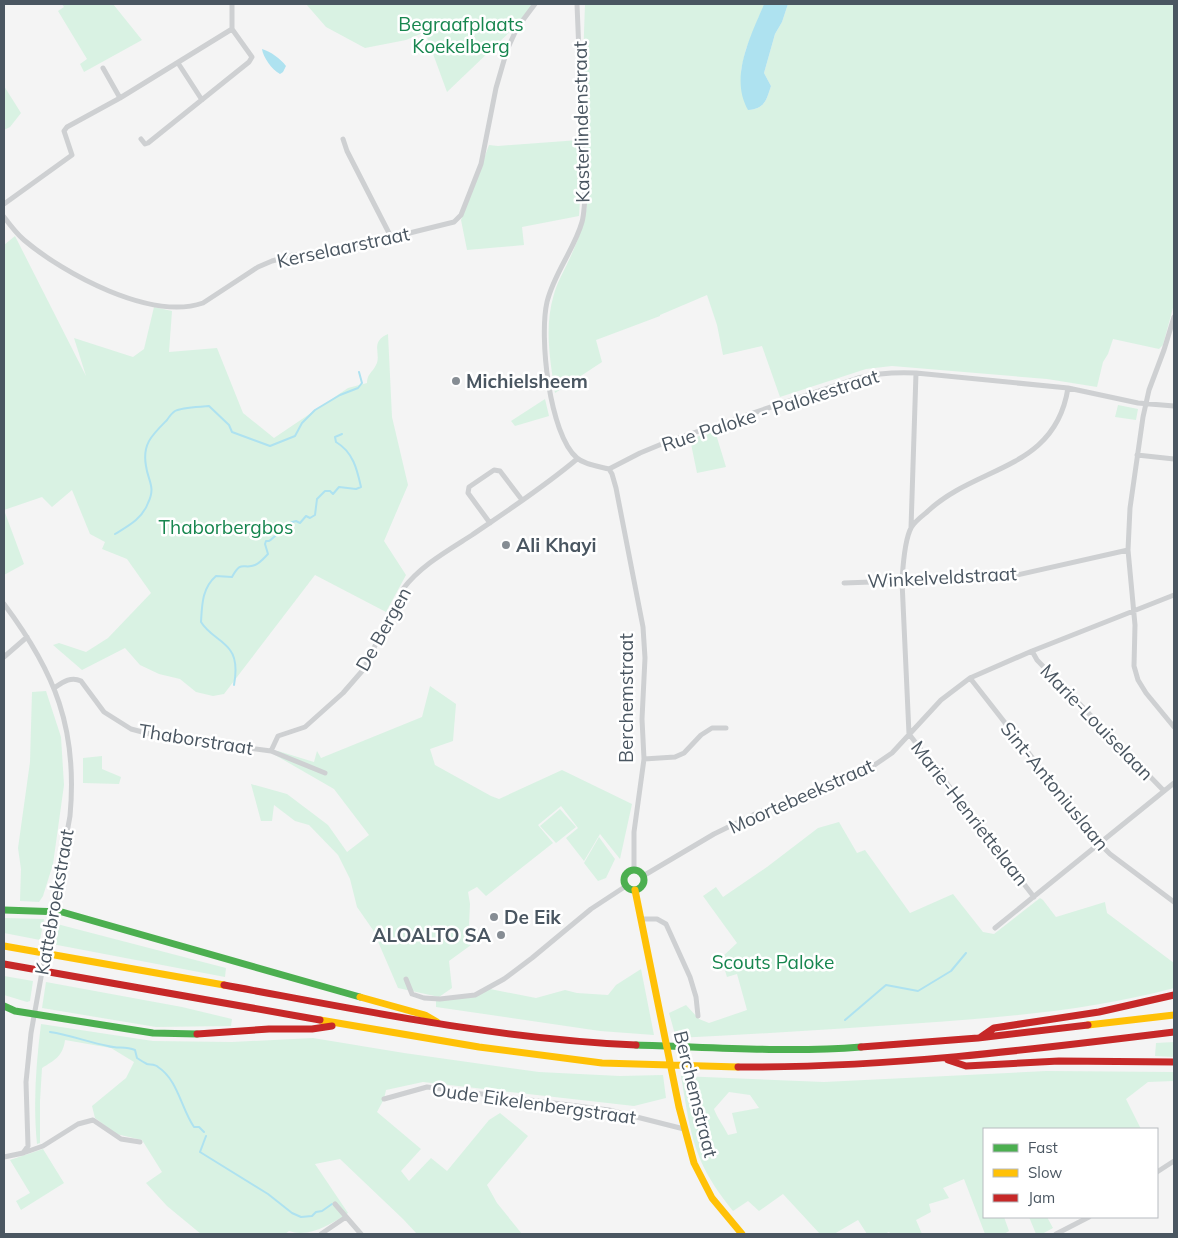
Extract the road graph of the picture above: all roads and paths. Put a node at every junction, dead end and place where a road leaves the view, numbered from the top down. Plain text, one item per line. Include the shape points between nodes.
1 (232, 4) edge
2 (535, 4) edge
3 (577, 4) edge
4 (232, 29) junction
5 (178, 63) junction
6 (103, 68) dead end
7 (120, 98) junction
8 (202, 100) junction
9 (142, 139) dead end
10 (343, 139) dead end
11 (4, 204) edge
12 (4, 217) edge
13 (391, 237) junction
14 (1174, 317) edge
15 (916, 373) junction
16 (1068, 388) junction
17 (1146, 403) junction
18 (1174, 406) edge
19 (1137, 455) junction
20 (577, 459) junction
21 (1174, 459) edge
22 (608, 469) junction
23 (522, 500) junction
24 (490, 523) junction
25 (911, 528) junction
26 (1128, 550) junction
27 (902, 581) junction
28 (844, 583) dead end
29 (1174, 595) edge
30 (4, 604) edge
31 (1134, 610) junction
32 (27, 637) junction
33 (1032, 651) junction
34 (4, 657) edge
35 (970, 678) junction
36 (54, 688) junction
37 (1174, 727) edge
38 (726, 728) dead end
39 (909, 734) junction
40 (271, 751) junction
41 (644, 759) junction
42 (325, 773) dead end
43 (1174, 783) edge
44 (1164, 791) junction
45 (1099, 843) junction
46 (634, 870) junction
47 (643, 876) junction
48 (626, 886) junction
49 (635, 890) junction
50 (1034, 897) junction
51 (1174, 902) edge
52 (4, 910) edge
53 (52, 911) junction
54 (641, 919) junction
55 (995, 928) dead end
56 (4, 946) edge
57 (4, 964) edge
58 (406, 979) dead end
59 (1174, 995) edge
60 (4, 1006) edge
61 (34, 1014) junction
62 (1174, 1015) edge
63 (698, 1016) dead end
64 (340, 1024) junction
65 (445, 1026) junction
66 (1174, 1032) edge
67 (978, 1038) junction
68 (946, 1059) junction
69 (1174, 1062) edge
70 (384, 1099) dead end
71 (684, 1129) junction
72 (140, 1142) dead end
73 (23, 1153) junction
74 (4, 1158) edge
75 (1174, 1161) edge
76 (1158, 1171) edge
77 (335, 1204) dead end
78 (346, 1217) junction
79 (1087, 1218) edge
80 (321, 1234) edge
81 (361, 1234) edge
82 (742, 1234) edge
83 (1056, 1234) edge

1 - 4 street
2 - 13 street, Kerselaarstraat via 507,50 480,164 461,215 454,222
3 - 20 street, Kasterlindenstraat via 585,199 582,222 555,278 544,322 556,419 565,443
4 - 5 street
4 - 8 street via 252,57
5 - 7 street
5 - 8 street
6 - 7 street
7 - 11 street via 67,127 64,130 72,155
8 - 9 street via 148,143
10 - 13 street
12 - 13 street, Kerselaarstraat via 24,239 77,276 143,302 182,307 203,303 272,261 293,255 350,249
14 - 17 street
15 - 16 street, Rue Paloke - Palokestraat
15 - 22 street, Rue Paloke - Palokestraat via 894,372 858,378 669,441
15 - 25 street
16 - 17 street, Rue Paloke - Palokestraat
16 - 25 street, Marie-Henriettelaan via 1063,411 1037,446 1023,458 935,504
17 - 18 street, Rue Paloke - Palokestraat
17 - 19 street
19 - 21 street
19 - 26 street
20 - 22 street
20 - 23 street, De Bergen
22 - 41 street, Berchemstraat via 616,488 643,627
23 - 24 street, De Bergen
23 - 24 street via 500,471 494,470 469,487 468,493
24 - 40 street, De Bergen via 411,578 363,670 332,704 305,726 278,736
25 - 27 street, Marie-Henriettelaan via 903,557
26 - 27 street, Winkelveldstraat via 1008,577
26 - 31 street
27 - 28 street, Winkelveldstraat
27 - 39 street, Marie-Henriettelaan
29 - 31 street, Moortebeekstraat
30 - 32 street, Kattebroekstraat
31 - 33 street, Moortebeekstraat
31 - 37 street via 1134,666 1138,680
32 - 34 street
32 - 36 street, Kattebroekstraat
33 - 35 street, Moortebeekstraat
33 - 44 street, Marie-Louiselaan via 1037,660
35 - 39 street, Moortebeekstraat via 941,700
35 - 45 street, Sint-Antoniuslaan
36 - 40 street, Thaborstraat via 68,680 81,681 104,712 130,729 161,737
36 - 53 street, Kattebroekstraat via 66,728 72,782 70,816
38 - 41 street via 712,728 675,757
39 - 47 street, Moortebeekstraat via 892,753 873,766 755,814
39 - 50 street, Marie-Henriettelaan
40 - 42 street, Thaborstraat
41 - 46 street, Berchemstraat via 634,832
43 - 44 street
44 - 45 street
45 - 50 street
45 - 51 street, Sint-Antoniuslaan
46 - 47 main road
46 - 48 main road, Berchemstraat via 625,874
47 - 49 main road via 641,888
48 - 49 main road
48 - 58 street via 591,909 518,968 475,995 424,998 412,994
49 - 54 main road, Berchemstraat
50 - 55 street
52 - 53 main road
53 - 61 street, Kattebroekstraat
53 - 65 main road via 425,1015
54 - 63 street, Berchemstraat via 657,919 666,924 690,977
54 - 71 main road, Berchemstraat
56 - 65 main road
57 - 64 main road
59 - 67 main road via 1098,1012 994,1028
60 - 61 main road
61 - 64 main road via 153,1033 312,1029
61 - 73 street, Kattebroekstraat via 26,1082 28,1146
62 - 67 main road
64 - 68 main road via 602,1063 775,1067
65 - 67 main road via 596,1043 749,1049 839,1048
66 - 68 main road
68 - 69 main road via 966,1066 1059,1061
70 - 71 street, Oude Eikelenbergstraat via 427,1087 609,1110
71 - 82 main road, Berchemstraat via 694,1162 712,1198
72 - 73 street via 121,1139 93,1120 78,1124 43,1146
73 - 74 street
75 - 76 street
77 - 78 street
78 - 80 street
78 - 81 street
79 - 83 street

